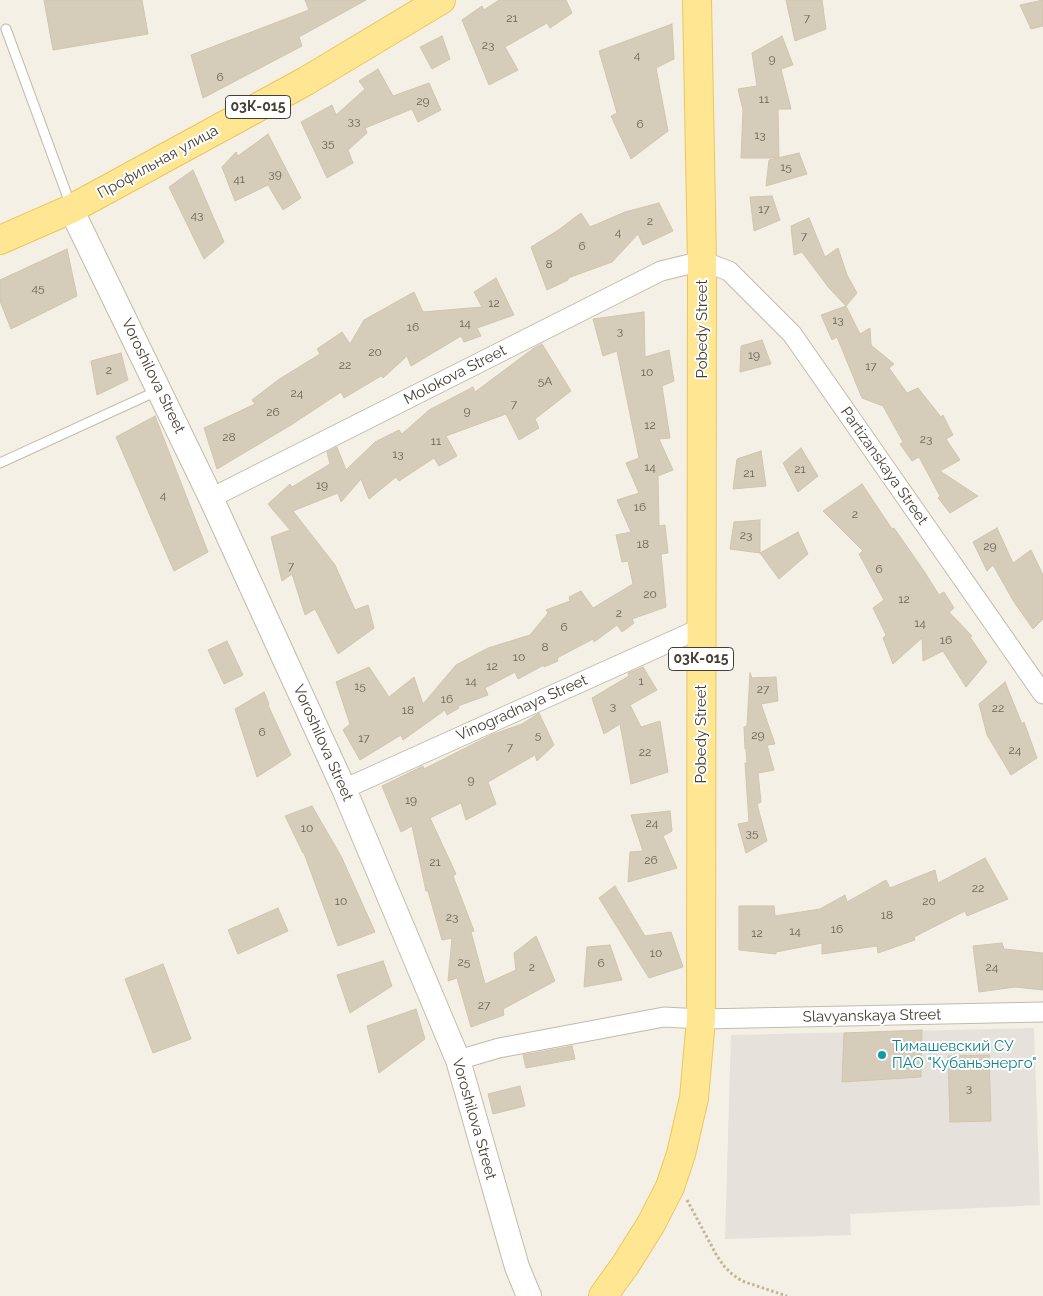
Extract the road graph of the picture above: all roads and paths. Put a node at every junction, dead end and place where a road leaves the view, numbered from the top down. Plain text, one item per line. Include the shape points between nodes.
1 (441, 0) edge
2 (697, 0) edge
3 (6, 29) dead end
4 (72, 209) junction
5 (0, 240) edge
6 (702, 261) junction
7 (160, 390) junction
8 (0, 463) edge
9 (211, 498) junction
10 (700, 628) junction
11 (1043, 694) edge
12 (344, 789) junction
13 (1043, 1012) edge
14 (701, 1019) junction
15 (458, 1060) junction
16 (674, 1175) junction
17 (529, 1296) edge
18 (603, 1296) edge
19 (787, 1296) edge

1 - 4 main road, Профильная улица / 03К-015 via 306,81
2 - 6 main road, Pobedy Street / 03К-015
3 - 4 lane
4 - 5 main road, Профильная улица / 03К-015
4 - 7 street, Voroshilova Street
6 - 9 street, Molokova Street via 661,271
6 - 10 main road, Pobedy Street / 03К-015
6 - 11 street, Partizanskaya Street via 729,271 792,334
7 - 8 lane
7 - 9 street, Voroshilova Street
9 - 12 street, Voroshilova Street
10 - 12 street, Vinogradnaya Street
10 - 14 main road, Pobedy Street / 03К-015
12 - 15 street, Voroshilova Street
13 - 14 street, Slavyanskaya Street
14 - 15 street, Slavyanskaya Street via 664,1017 499,1048
14 - 16 main road, Pobedy Street / 03К-015 via 694,1098
15 - 17 street, Voroshilova Street via 517,1267
16 - 18 main road, Pobedy Street / 03К-015 via 651,1224
16 - 19 path via 724,1266 742,1281

